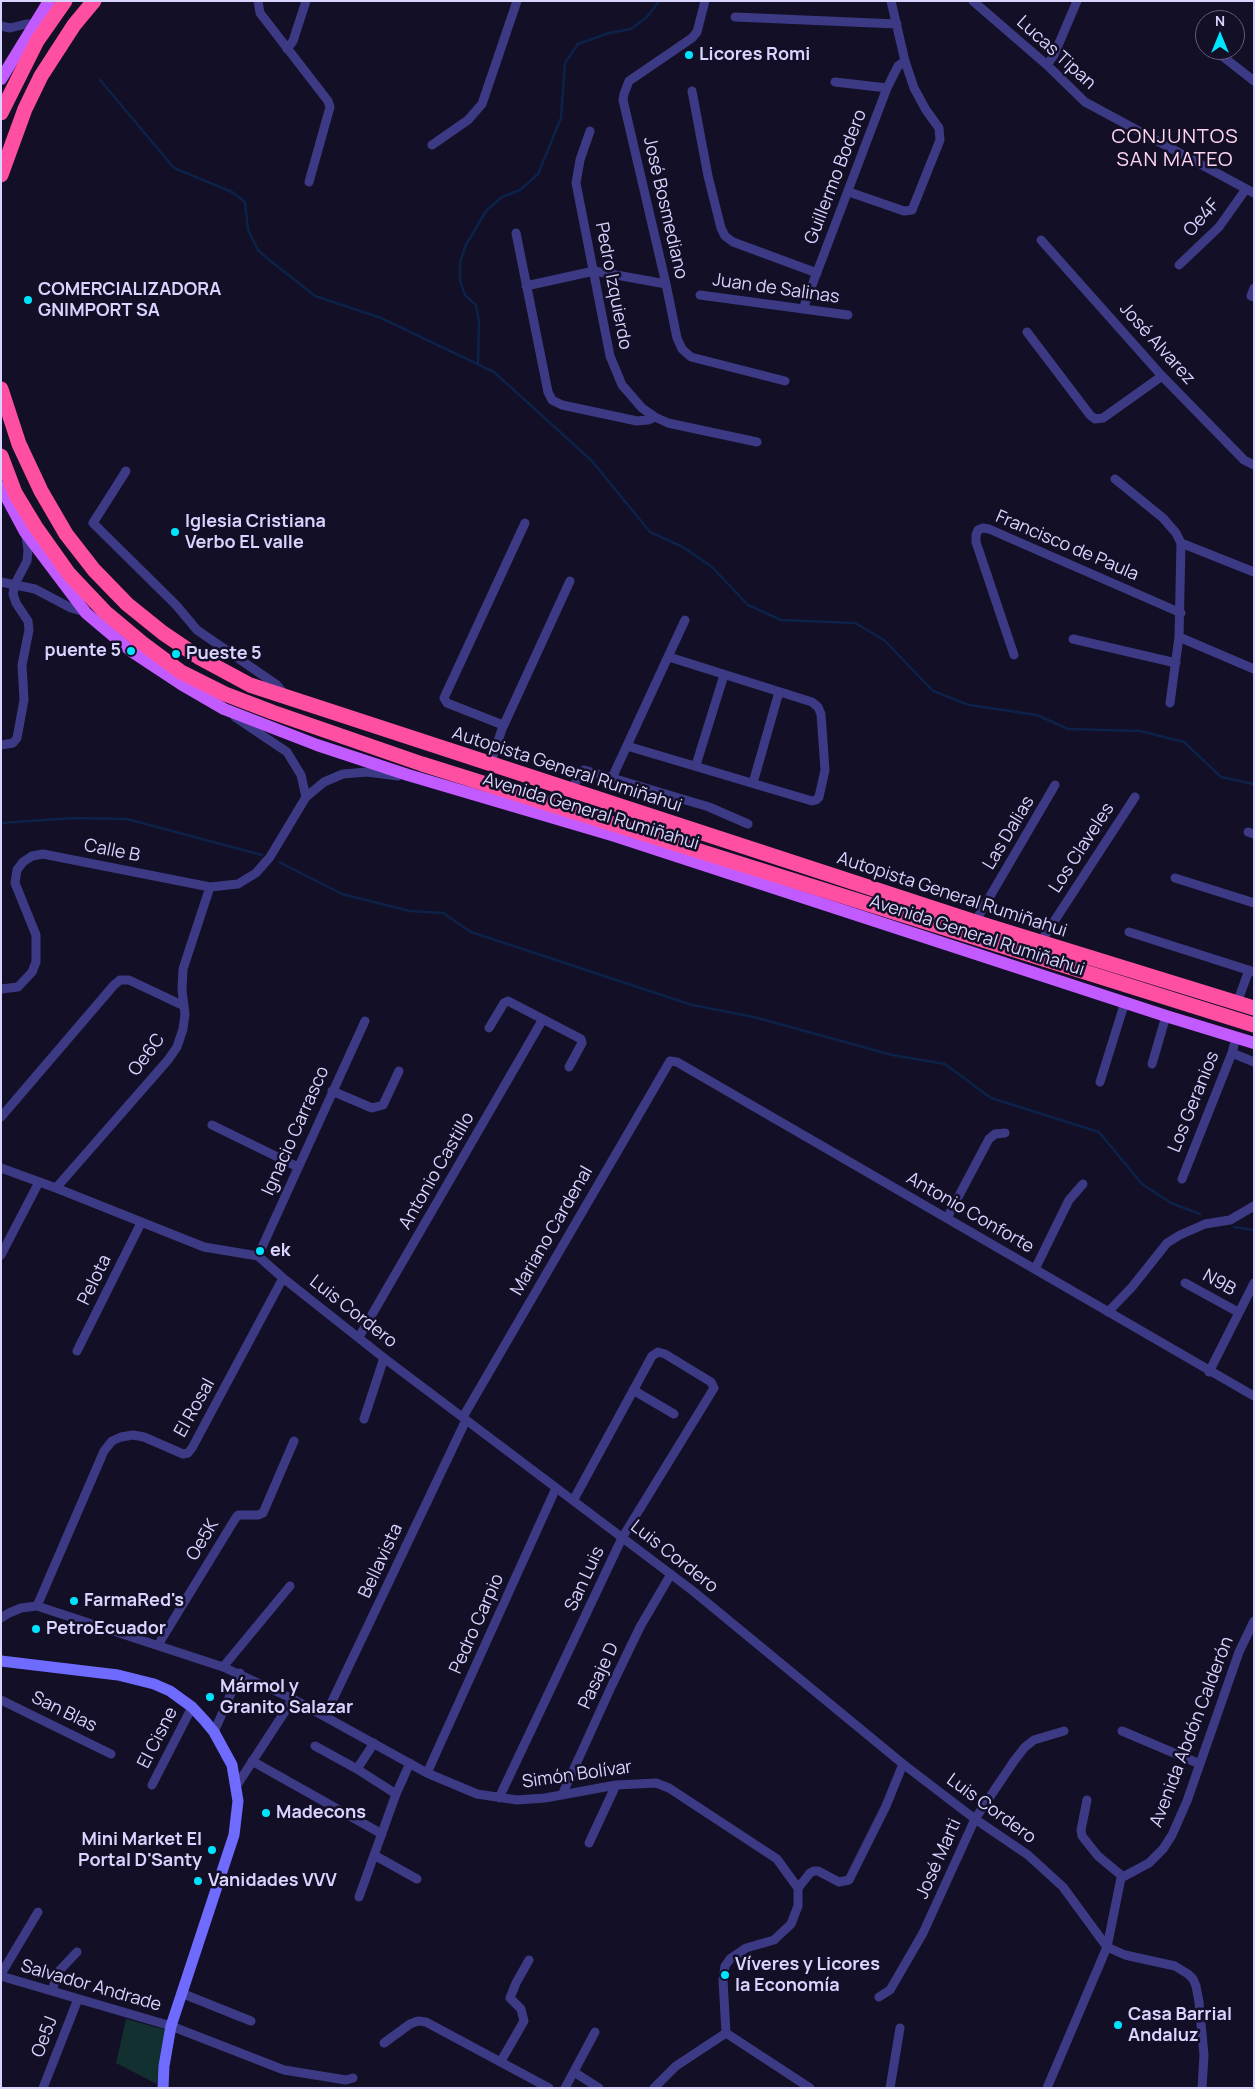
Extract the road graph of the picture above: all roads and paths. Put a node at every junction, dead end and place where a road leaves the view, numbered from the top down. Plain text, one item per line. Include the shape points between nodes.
1 (49, 1) edge
2 (65, 1) edge
3 (94, 1) edge
4 (258, 1) edge
5 (306, 1) edge
6 (517, 1) edge
7 (705, 1) edge
8 (891, 1) edge
9 (973, 1) edge
10 (1077, 1) edge
11 (735, 17) dead end
12 (34, 24) junction
13 (897, 24) junction
14 (1, 26) edge
15 (287, 49) junction
16 (905, 60) junction
17 (1227, 60) edge
18 (1047, 65) junction
19 (1, 79) edge
20 (1254, 81) edge
21 (835, 82) dead end
22 (887, 88) junction
23 (692, 91) dead end
24 (1, 113) edge
25 (590, 131) dead end
26 (432, 146) dead end
27 (1, 175) edge
28 (309, 182) dead end
29 (1250, 191) edge
30 (848, 192) junction
31 (516, 233) dead end
32 (1041, 240) dead end
33 (1179, 265) dead end
34 (594, 271) junction
35 (817, 272) junction
36 (666, 284) junction
37 (526, 286) junction
38 (1254, 288) edge
39 (700, 295) dead end
40 (1254, 297) edge
41 (803, 309) junction
42 (848, 315) dead end
43 (1027, 332) dead end
44 (1162, 376) junction
45 (785, 381) dead end
46 (1, 390) edge
47 (654, 417) junction
48 (757, 442) dead end
49 (1, 456) edge
50 (1254, 466) edge
51 (126, 471) dead end
52 (1115, 479) dead end
53 (1, 487) edge
54 (525, 523) dead end
55 (25, 532) junction
56 (1181, 543) junction
57 (1254, 572) edge
58 (570, 581) dead end
59 (1, 582) edge
60 (15, 584) junction
61 (86, 612) junction
62 (1181, 612) junction
63 (685, 620) dead end
64 (1179, 637) junction
65 (1073, 639) dead end
66 (1014, 655) dead end
67 (669, 657) junction
68 (1176, 663) junction
69 (1254, 669) edge
70 (724, 674) junction
71 (779, 692) junction
72 (287, 699) junction
73 (1170, 703) dead end
74 (224, 710) junction
75 (503, 725) junction
76 (1, 745) edge
77 (627, 746) junction
78 (490, 765) junction
79 (696, 765) junction
80 (408, 775) junction
81 (612, 778) junction
82 (753, 783) junction
83 (1055, 786) dead end
84 (571, 791) junction
85 (306, 797) junction
86 (1135, 797) dead end
87 (748, 824) dead end
88 (1175, 878) dead end
89 (210, 887) junction
90 (1254, 903) edge
91 (975, 922) junction
92 (1129, 932) dead end
93 (1040, 942) junction
94 (1252, 971) edge
95 (1, 989) edge
96 (1125, 1002) junction
97 (1237, 1003) junction
98 (184, 1006) junction
99 (1254, 1008) edge
100 (1166, 1016) junction
101 (543, 1020) junction
102 (365, 1021) dead end
103 (1254, 1026) edge
104 (490, 1028) dead end
105 (1236, 1037) junction
106 (1254, 1042) edge
107 (1232, 1053) junction
108 (670, 1061) joint
109 (1254, 1062) edge
110 (1152, 1064) dead end
111 (569, 1068) dead end
112 (399, 1071) dead end
113 (1100, 1082) dead end
114 (332, 1091) junction
115 (1, 1117) edge
116 (212, 1125) dead end
117 (1005, 1133) dead end
118 (298, 1167) junction
119 (1, 1168) edge
120 (1182, 1178) dead end
121 (39, 1182) junction
122 (1083, 1184) dead end
123 (56, 1188) junction
124 (1254, 1206) edge
125 (947, 1218) junction
126 (141, 1223) junction
127 (1, 1255) edge
128 (258, 1256) junction
129 (1035, 1269) junction
130 (283, 1278) junction
131 (1185, 1283) dead end
132 (1254, 1283) edge
133 (1108, 1312) junction
134 (1238, 1312) junction
135 (359, 1338) junction
136 (78, 1351) dead end
137 (384, 1358) junction
138 (1209, 1372) junction
139 (633, 1390) junction
140 (1254, 1396) edge
141 (674, 1414) dead end
142 (464, 1418) junction
143 (364, 1419) dead end
144 (294, 1441) dead end
145 (556, 1488) junction
146 (574, 1499) junction
147 (622, 1538) junction
148 (671, 1574) junction
149 (290, 1586) dead end
150 (37, 1606) junction
151 (1, 1618) edge
152 (1254, 1622) edge
153 (158, 1645) junction
154 (1, 1662) edge
155 (223, 1666) junction
156 (240, 1673) junction
157 (293, 1699) junction
158 (1, 1700) edge
159 (192, 1707) junction
160 (325, 1716) junction
161 (1064, 1731) dead end
162 (1122, 1731) dead end
163 (214, 1732) junction
164 (374, 1743) junction
165 (315, 1746) dead end
166 (112, 1754) dead end
167 (252, 1761) junction
168 (410, 1763) junction
169 (903, 1764) junction
170 (1200, 1764) junction
171 (357, 1769) junction
172 (428, 1772) junction
173 (152, 1785) dead end
174 (616, 1785) junction
175 (237, 1786) junction
176 (396, 1794) junction
177 (562, 1795) junction
178 (499, 1798) junction
179 (1087, 1800) dead end
180 (975, 1819) junction
181 (382, 1834) junction
182 (589, 1843) dead end
183 (374, 1855) junction
184 (1122, 1876) junction
185 (416, 1879) dead end
186 (798, 1888) junction
187 (359, 1897) dead end
188 (38, 1912) dead end
189 (1107, 1947) junction
190 (77, 1952) dead end
191 (529, 1960) dead end
192 (1, 1975) edge
193 (52, 1991) junction
194 (182, 1993) junction
195 (879, 1997) dead end
196 (78, 1999) junction
197 (251, 2021) dead end
198 (171, 2026) junction
199 (900, 2028) dead end
200 (595, 2032) dead end
201 (726, 2033) junction
202 (384, 2043) dead end
203 (501, 2061) junction
204 (574, 2072) junction
205 (353, 2078) dead end
206 (1050, 2086) edge
207 (43, 2088) edge
208 (163, 2088) edge
209 (549, 2088) edge
210 (565, 2088) edge
211 (599, 2088) edge
212 (654, 2088) edge
213 (810, 2088) edge
214 (890, 2088) edge
215 (1202, 2088) edge

1 - 12 main road
2 - 24 highway via 37,41
3 - 27 highway via 74,25 42,76 25,109
4 - 15 street via 260,13
5 - 15 street via 293,41
6 - 26 street via 482,104 468,120
7 - 36 street, José Bosmediano via 701,23 692,38 634,76 624,94
8 - 13 street
9 - 18 street, Lucas Tipan
10 - 18 street
11 - 13 street
12 - 14 street via 10,28
12 - 19 main road
13 - 16 street
15 - 28 street via 330,107
16 - 22 street, Guillermo Bodero via 898,66
16 - 30 street via 914,88 941,133 912,210 904,211
17 - 20 street
18 - 29 street, Lucas Tipan via 1085,102
21 - 22 street
22 - 30 street, Guillermo Bodero
23 - 35 street via 708,176 725,236 733,242
25 - 34 street, Pedro Izquierdo via 576,183
29 - 33 street, Oe4F via 1219,227
30 - 35 street, Guillermo Bodero
31 - 37 street
32 - 44 street, José Alvarez
34 - 36 street
34 - 37 street
34 - 47 street, Pedro Izquierdo via 610,356 622,385
35 - 41 street, Guillermo Bodero
36 - 45 street, José Bosmediano via 682,350 691,356
37 - 47 street via 552,400 562,405 636,420
38 - 40 street via 1251,296
39 - 41 street, Juan de Salinas
41 - 42 street, Juan de Salinas
43 - 44 street via 1095,419 1103,418
44 - 50 street, José Alvarez via 1244,460
46 - 72 highway, Autopista General Rumiñahui via 19,444 42,491 66,534 94,570 169,638 250,685
47 - 48 street, Pedro Izquierdo via 668,423
49 - 103 highway, Autopista General Rumiñahui via 15,493 69,574 105,612 142,643 181,672 225,694 422,764
51 - 72 street via 93,523 197,630 277,685
52 - 56 street via 1163,518
53 - 55 main road, Avenida General Rumiñahui
54 - 75 street via 444,698 447,703
55 - 60 street via 26,561
55 - 61 main road, Avenida General Rumiñahui
56 - 57 street
56 - 62 street
58 - 75 street
59 - 60 street
60 - 61 street via 35,589 71,608
60 - 76 street via 16,604 28,621 29,630 22,665 24,700 17,738 13,743
61 - 74 main road, Avenida General Rumiñahui via 131,651
62 - 64 street
62 - 66 street, Francisco de Paula via 983,528 976,535 976,542
63 - 67 street
64 - 68 street
64 - 69 street
65 - 68 street
67 - 70 street
67 - 77 street
68 - 73 street
70 - 71 street
70 - 79 street
71 - 82 street
71 - 82 street via 812,702 818,707 825,770 819,797 812,801
72 - 78 highway, Autopista General Rumiñahui
74 - 80 main road, Avenida General Rumiñahui
74 - 85 street via 287,752 301,775
75 - 78 street
77 - 79 street
77 - 81 street
78 - 84 highway, Autopista General Rumiñahui
79 - 82 street
80 - 85 street, Calle B via 343,774 324,782
80 - 96 main road, Avenida General Rumiñahui via 615,836
81 - 84 street via 584,770
81 - 87 street via 710,807
83 - 91 street, Las Dalias
84 - 91 highway, Autopista General Rumiñahui
85 - 89 street, Calle B via 270,857 256,873 238,884
86 - 93 street, Los Claveles
88 - 90 street
89 - 95 street, Calle B via 43,854 32,856 17,870 16,883 36,935 36,962 32,972 18,987
89 - 98 street, Oe6C via 183,969
91 - 93 highway, Autopista General Rumiñahui
92 - 94 street
93 - 97 highway, Autopista General Rumiñahui
94 - 97 street
96 - 100 main road, Avenida General Rumiñahui
96 - 113 street
97 - 99 highway, Autopista General Rumiñahui
98 - 115 street via 129,980 120,980
98 - 123 street, Oe6C via 183,1028 168,1060
100 - 105 main road, Avenida General Rumiñahui
100 - 110 street
101 - 104 street via 508,1001
101 - 111 street via 581,1039
101 - 135 street, Antonio Castillo
102 - 114 street, Ignacio Carrasco
105 - 106 main road, Avenida General Rumiñahui
105 - 107 street, Los Geranios
107 - 109 street
107 - 120 street, Los Geranios
108 - 125 street, Antonio Conforte via 677,1062
108 - 142 street, Mariano Cardenal
112 - 114 street via 383,1105 372,1108
114 - 118 street, Ignacio Carrasco
116 - 118 street
117 - 125 street via 988,1139
118 - 128 street, Ignacio Carrasco
119 - 121 street
121 - 123 street
121 - 127 street
122 - 129 street via 1069,1200
123 - 126 street
124 - 133 street via 1230,1220 1206,1224 1180,1234 1167,1244
125 - 129 street, Antonio Conforte
126 - 128 street via 204,1248
126 - 136 street, Pelota
128 - 130 street, Luis Cordero
129 - 133 street, Antonio Conforte
130 - 135 street, Luis Cordero
130 - 150 street, El Rosal via 188,1453 132,1435 112,1442 104,1451
131 - 134 street, N9B
132 - 134 street
133 - 138 street, Antonio Conforte
134 - 138 street
135 - 137 street, Luis Cordero
137 - 142 street, Luis Cordero
137 - 143 street
138 - 140 street, Antonio Conforte
139 - 141 street
139 - 146 street
139 - 147 street, San Luis via 652,1356 658,1352 711,1382 714,1388
142 - 145 street, Luis Cordero
142 - 160 street, Bellavista
144 - 153 street, Oe5K via 263,1513 235,1518
145 - 146 street, Luis Cordero
145 - 172 street, Pedro Carpio
146 - 147 street, Luis Cordero
147 - 148 street, Luis Cordero
147 - 178 street, San Luis
148 - 169 street, Luis Cordero
148 - 177 street, Pasaje D via 620,1668
149 - 155 street
150 - 151 street via 21,1608
150 - 153 street, Simón Bolívar
152 - 170 street, Avenida Abdón Calderón via 1239,1652
153 - 155 street, Simón Bolívar
154 - 159 main road via 135,1678 170,1691
155 - 156 street, Simón Bolívar
156 - 157 street, Simón Bolívar
156 - 163 street
157 - 160 street, Simón Bolívar
157 - 167 street
158 - 166 street, San Blas
159 - 163 main road
159 - 173 street, El Cisne
160 - 164 street, Simón Bolívar
161 - 180 street, José Marti via 1046,1735 1024,1747
162 - 170 street
163 - 175 main road via 232,1765
164 - 168 street, Simón Bolívar
164 - 171 street
165 - 171 street
167 - 175 street
167 - 181 street
168 - 172 street, Simón Bolívar
168 - 176 street
169 - 180 street, Luis Cordero
169 - 186 street via 849,1880 839,1882 814,1871
170 - 184 street, Avenida Abdón Calderón via 1187,1801 1163,1849 1149,1863
171 - 176 street
172 - 178 street, Simón Bolívar via 476,1794
174 - 177 street, Simón Bolívar
174 - 182 street
174 - 186 street, Simón Bolívar via 656,1783 669,1788 777,1859
175 - 194 main road via 234,1835
176 - 181 street
177 - 178 street, Simón Bolívar via 517,1800
179 - 184 street via 1082,1836 1098,1856
180 - 189 street, Luis Cordero via 1028,1855 1063,1887
180 - 195 street, José Marti via 923,1933 890,1990
181 - 183 street
183 - 185 street
183 - 187 street
184 - 189 street
186 - 201 street via 798,1906 791,1924 774,1940 746,1948 725,1966
188 - 192 street
189 - 206 street
189 - 215 street via 1125,1955 1175,1966 1193,1979 1199,2002 1204,2055
190 - 193 street via 58,1972
191 - 203 street via 510,1998 521,2009 524,2021
192 - 193 street, Salvador Andrade
193 - 196 street, Salvador Andrade
194 - 197 street
194 - 198 main road
196 - 198 street, Salvador Andrade
196 - 207 street, Oe5J
198 - 205 street, Salvador Andrade via 284,2070 346,2080
198 - 208 main road
199 - 214 street
200 - 204 street
201 - 212 street via 676,2066
201 - 213 street
202 - 203 street via 410,2024 426,2022
203 - 209 street
204 - 210 street
204 - 211 street

